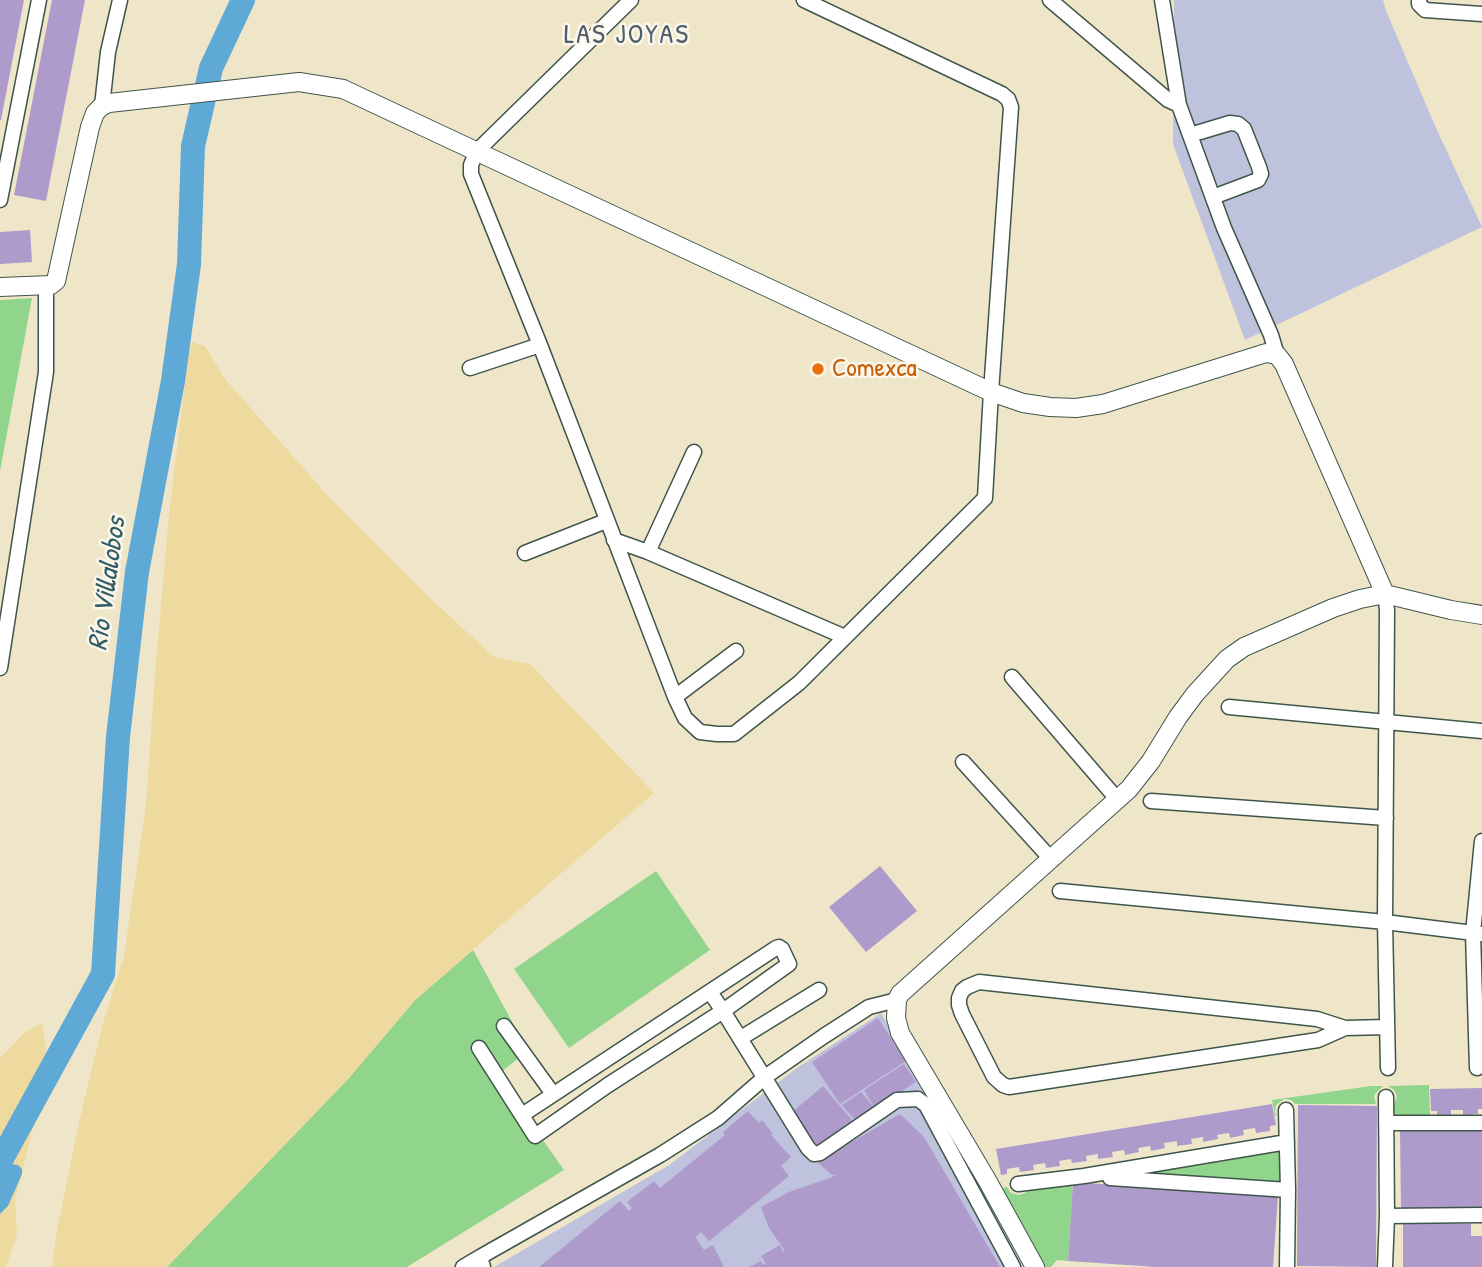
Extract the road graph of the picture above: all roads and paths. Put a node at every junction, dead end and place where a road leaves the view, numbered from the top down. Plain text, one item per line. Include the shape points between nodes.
1 (39, 0) edge
2 (120, 0) edge
3 (631, 0) edge
4 (804, 0) edge
5 (1050, 0) edge
6 (1162, 0) edge
7 (1419, 0) edge
8 (1482, 14) edge
9 (106, 105) junction
10 (1179, 105) junction
11 (1190, 135) junction
12 (477, 151) junction
13 (1213, 197) junction
14 (0, 200) edge
15 (46, 285) junction
16 (0, 287) edge
17 (540, 345) junction
18 (1277, 355) junction
19 (470, 368) dead end
20 (991, 392) junction
21 (694, 452) dead end
22 (607, 520) junction
23 (614, 541) junction
24 (648, 552) junction
25 (525, 553) dead end
26 (1385, 594) junction
27 (1482, 615) edge
28 (845, 638) junction
29 (736, 651) dead end
30 (0, 668) edge
31 (1012, 677) dead end
32 (675, 697) junction
33 (1229, 707) dead end
34 (1386, 721) junction
35 (1482, 731) edge
36 (963, 762) dead end
37 (1118, 799) junction
38 (1151, 801) dead end
39 (1385, 818) junction
40 (1482, 841) edge
41 (1051, 859) junction
42 (1060, 891) dead end
43 (1385, 922) junction
44 (1478, 934) edge
45 (819, 989) dead end
46 (710, 992) junction
47 (897, 1000) junction
48 (723, 1011) junction
49 (504, 1026) dead end
50 (1387, 1027) junction
51 (1345, 1028) junction
52 (741, 1038) junction
53 (479, 1048) dead end
54 (595, 1067) junction
55 (1388, 1068) dead end
56 (1477, 1068) dead end
57 (765, 1077) junction
58 (608, 1085) junction
59 (553, 1094) junction
60 (1386, 1097) dead end
61 (1286, 1110) dead end
62 (522, 1115) junction
63 (1386, 1123) junction
64 (1482, 1123) edge
65 (1287, 1142) junction
66 (1084, 1176) junction
67 (1018, 1184) dead end
68 (1288, 1190) junction
69 (1482, 1215) edge
70 (1387, 1216) junction
71 (481, 1262) edge
72 (463, 1267) edge
73 (1013, 1267) edge
74 (1035, 1267) edge
75 (1287, 1267) edge
76 (1385, 1267) edge

1 - 14 street
2 - 9 street via 108,52
3 - 12 street
4 - 20 street via 1008,99
5 - 10 street
6 - 10 street
7 - 8 street via 1425,10
9 - 12 main road via 299,82 343,89
9 - 15 main road via 95,113 90,127 56,281
10 - 11 street
11 - 13 street
11 - 13 street via 1238,124 1259,167 1258,180
12 - 17 street via 471,174
12 - 20 main road
13 - 18 street
15 - 16 main road
15 - 30 street via 46,372
17 - 19 street
17 - 22 street
18 - 20 main road via 1266,353 1103,404 1076,408 1023,403
18 - 26 main road
20 - 28 street via 985,498
21 - 24 street
22 - 23 street
22 - 25 street
23 - 24 street
23 - 32 street
24 - 28 street
26 - 27 main road
26 - 34 street
26 - 37 main road via 1333,608 1227,659 1195,694 1151,761
28 - 32 street via 734,734 700,732 685,718
29 - 32 street
31 - 37 street
33 - 34 street
34 - 35 street
34 - 39 street
36 - 41 street
37 - 41 main road
38 - 39 street
39 - 43 street
40 - 44 street
41 - 47 main road
42 - 43 street
43 - 44 street
43 - 50 street
44 - 56 street
45 - 52 street
46 - 48 street
46 - 48 street via 776,948 782,949 789,964
46 - 54 street
47 - 57 street via 869,1007
47 - 74 main road via 900,1033
48 - 52 street
48 - 58 street
49 - 59 street
50 - 51 street
50 - 55 street
51 - 51 street via 1318,1040 1009,1087 995,1077 962,1014 959,998 967,986 979,982 1317,1019
52 - 57 street
53 - 62 street
54 - 58 street
54 - 59 street
57 - 71 street via 718,1118
57 - 73 street via 814,1154 897,1100 918,1099 926,1105
58 - 62 street via 535,1136
59 - 62 street
60 - 63 street
61 - 65 street
63 - 64 street
63 - 70 street
65 - 66 street
65 - 68 street
66 - 67 street
66 - 68 street
68 - 75 street
69 - 70 street
70 - 76 street
71 - 72 street

